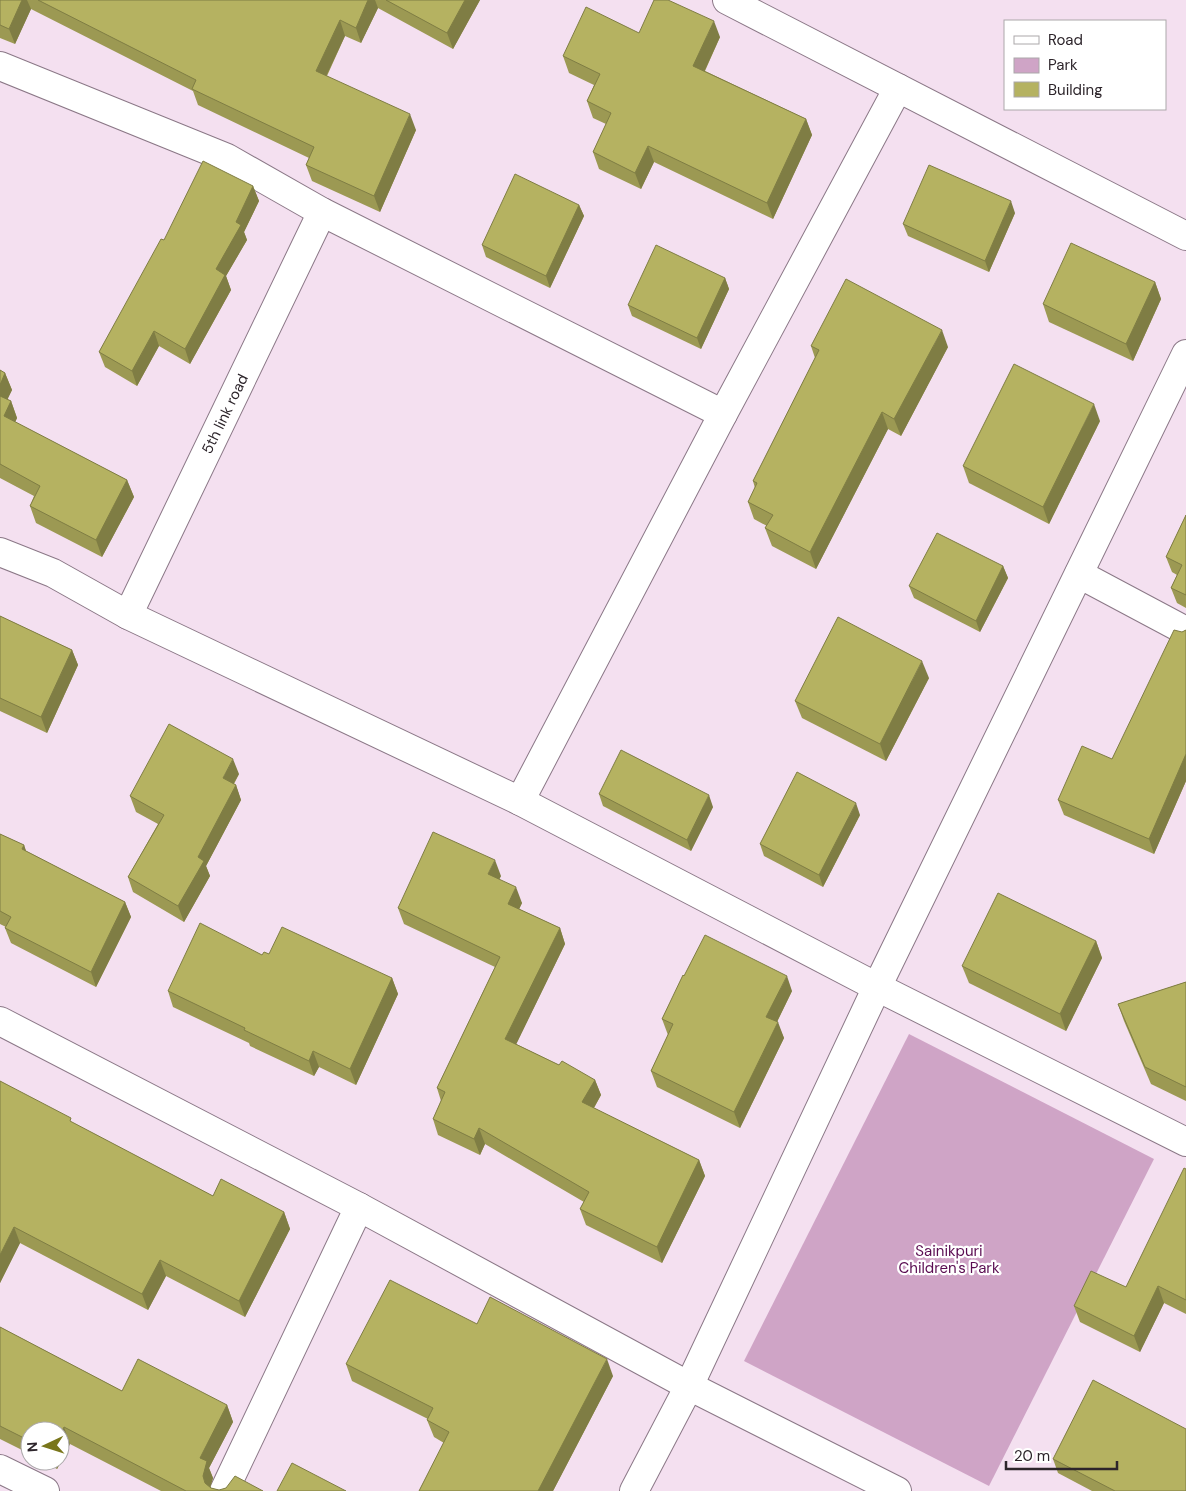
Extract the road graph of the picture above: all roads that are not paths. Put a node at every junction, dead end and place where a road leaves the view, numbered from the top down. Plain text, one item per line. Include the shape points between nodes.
1 (727, 0) edge
2 (0, 66) edge
3 (898, 88) junction
4 (322, 212) junction
5 (1186, 236) edge
6 (1186, 354) edge
7 (723, 414) junction
8 (0, 552) edge
9 (1079, 574) junction
10 (128, 615) junction
11 (1186, 631) edge
12 (520, 801) junction
13 (877, 986) junction
14 (0, 1021) edge
15 (1186, 1142) edge
16 (359, 1207) junction
17 (689, 1386) junction
18 (0, 1469) edge
19 (44, 1491) edge
20 (224, 1491) edge
21 (634, 1491) edge
22 (897, 1491) edge

1 - 3 street
2 - 4 street via 227,158
3 - 5 street
3 - 7 street
4 - 7 street
4 - 10 street, 5th link road
6 - 9 street
7 - 12 street
8 - 10 street via 53,573
9 - 11 street
9 - 13 street
10 - 12 street
12 - 13 street
13 - 15 street
13 - 17 street
14 - 16 street
16 - 17 street
16 - 20 street
17 - 21 street
17 - 22 street
18 - 19 street

